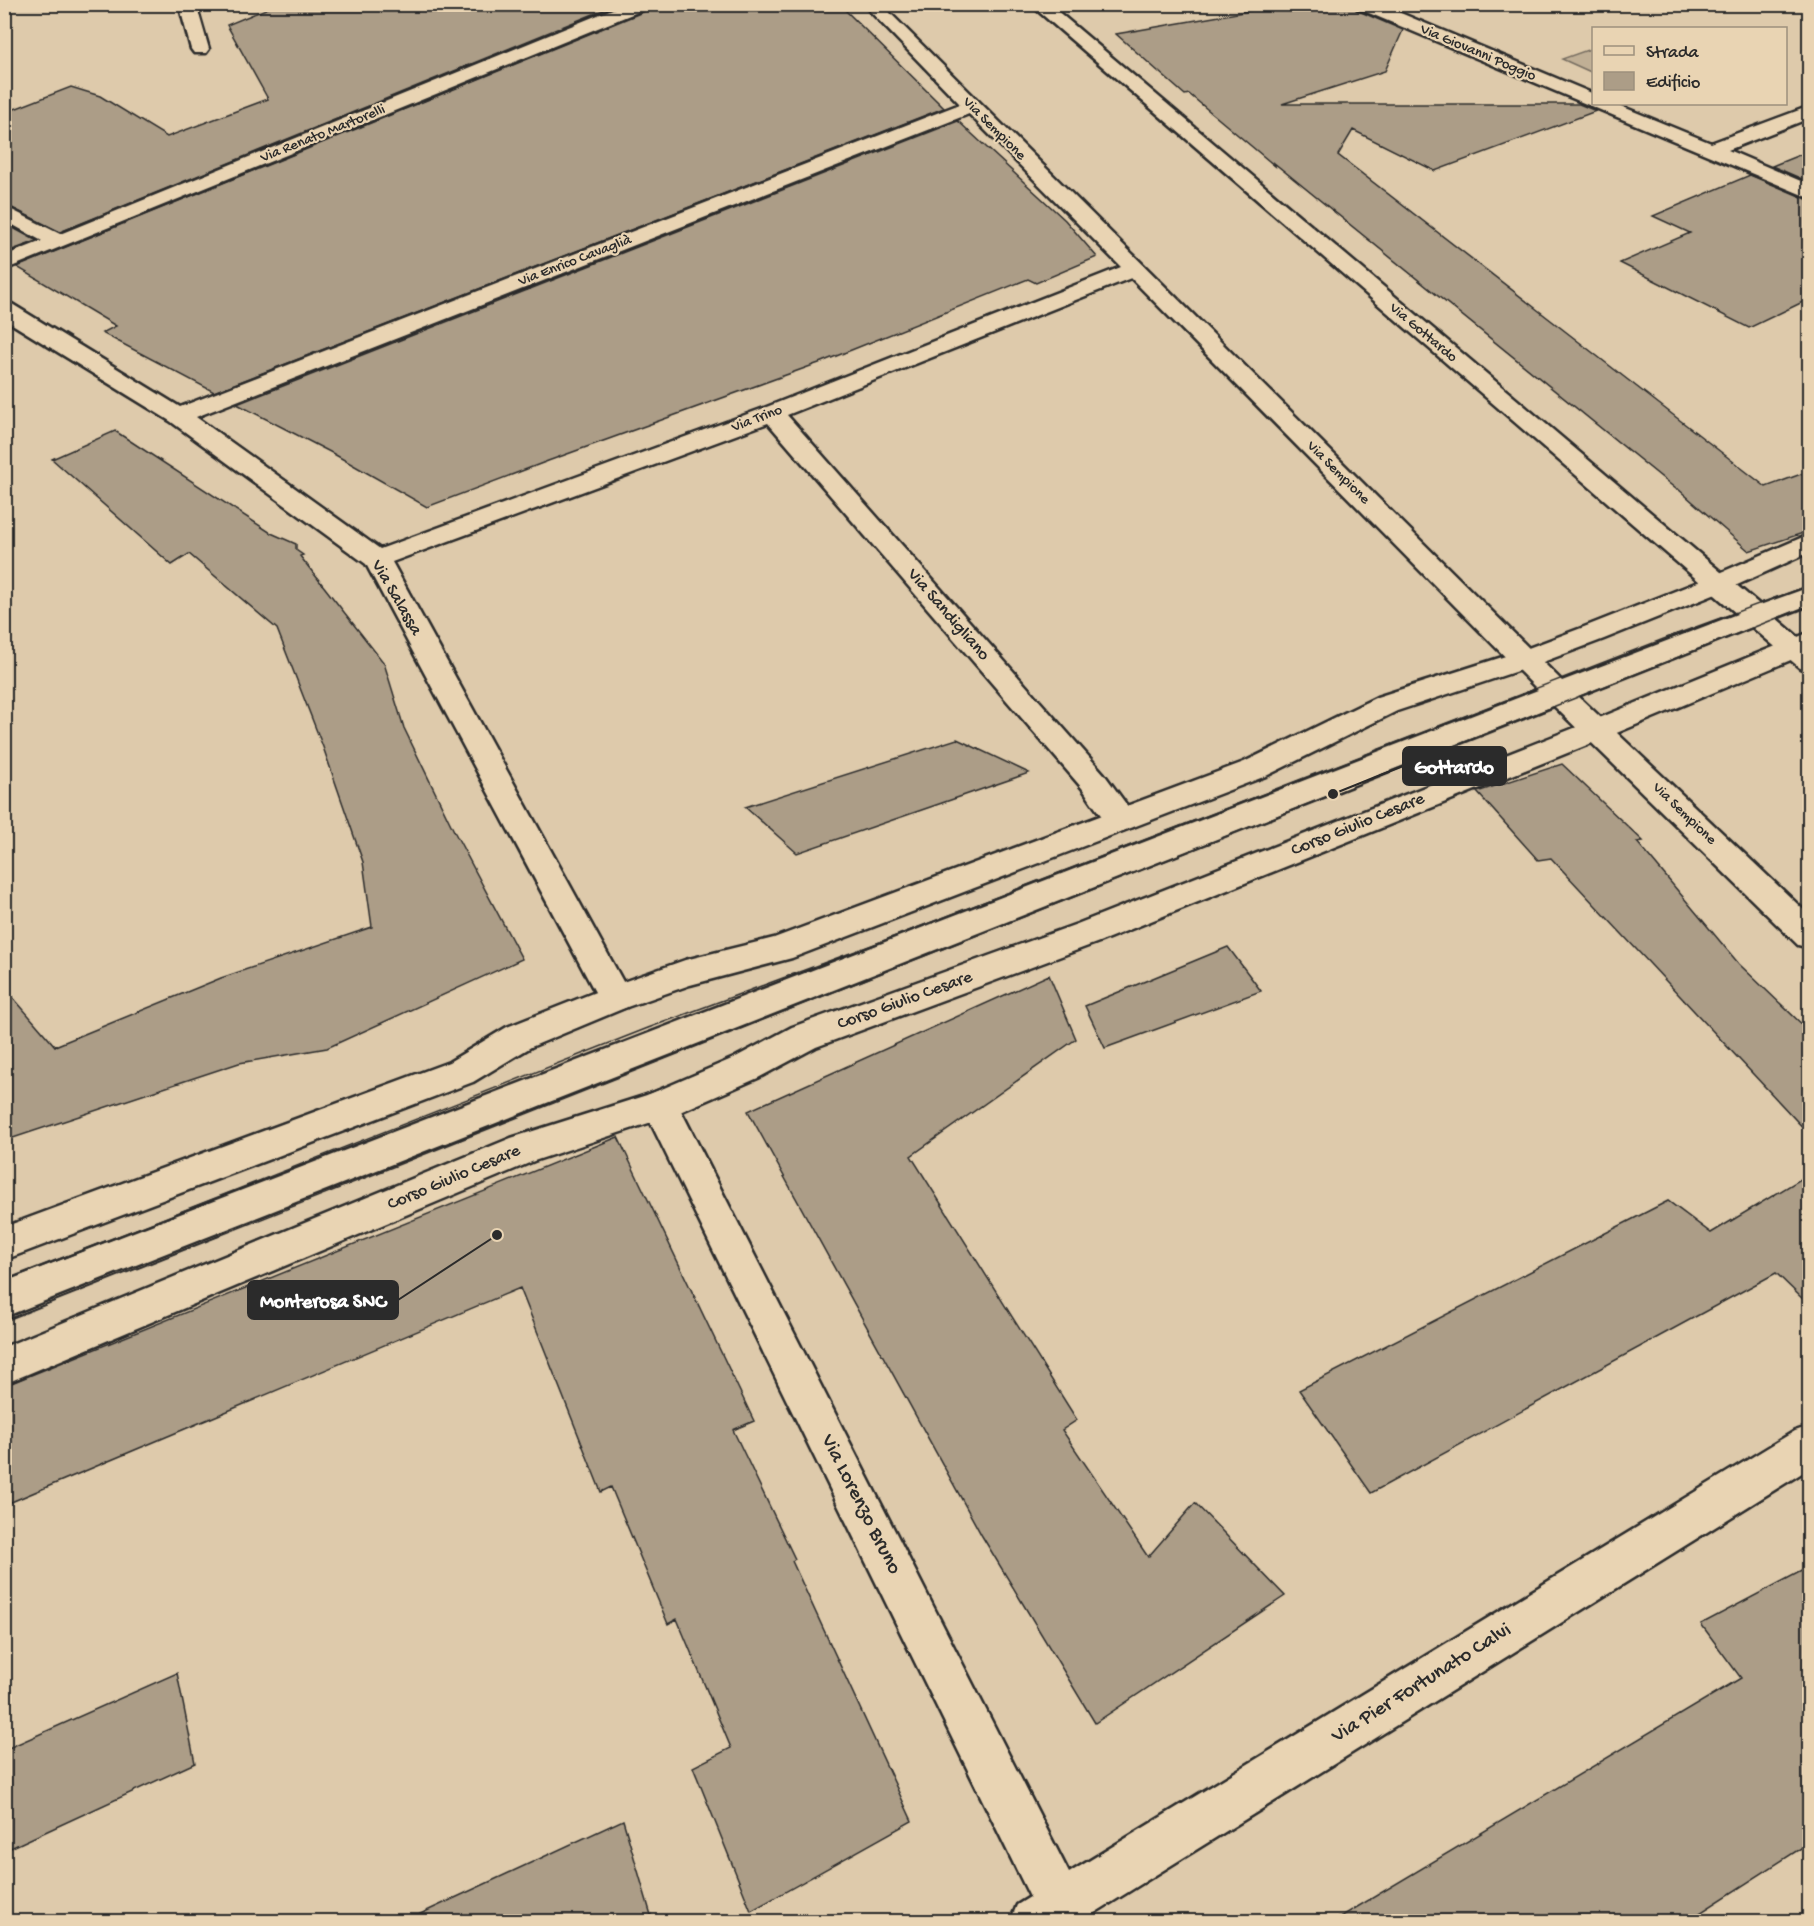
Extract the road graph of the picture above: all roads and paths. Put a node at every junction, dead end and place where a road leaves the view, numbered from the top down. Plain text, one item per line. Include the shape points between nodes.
1 (187, 4) edge
2 (642, 4) edge
3 (871, 4) edge
4 (1038, 4) edge
5 (1363, 4) edge
6 (579, 11) dead end
7 (596, 23) junction
8 (200, 49) dead end
9 (1592, 100) edge
10 (1602, 105) edge
11 (972, 106) junction
12 (1809, 111) edge
13 (1712, 150) junction
14 (1809, 192) edge
15 (4, 212) edge
16 (60, 242) junction
17 (4, 264) edge
18 (1134, 269) junction
19 (4, 309) edge
20 (772, 413) junction
21 (178, 416) junction
22 (1809, 542) edge
23 (377, 559) junction
24 (1718, 584) junction
25 (1809, 595) edge
26 (1755, 616) junction
27 (1804, 650) edge
28 (1525, 659) junction
29 (1558, 693) junction
30 (1597, 730) junction
31 (1122, 819) junction
32 (1809, 936) edge
33 (615, 998) junction
34 (660, 1105) junction
35 (4, 1244) edge
36 (4, 1300) edge
37 (4, 1366) edge
38 (1809, 1445) edge
39 (1047, 1914) edge

1 - 8 street
2 - 7 street, Via Renato Martorelli
3 - 11 street, Via Sempione
4 - 24 street, Via Gottardo
5 - 9 street, Via Giovanni Poggio
6 - 7 street
7 - 16 street, Via Renato Martorelli
10 - 13 street
11 - 18 street, Via Sempione
11 - 21 street, Via Enrico Cavaglià
12 - 13 street
13 - 14 street
15 - 16 street
16 - 17 street, Via Renato Martorelli
18 - 20 street, Via Trino
18 - 28 street, Via Sempione
19 - 21 street, Via Salassa
20 - 23 street, Via Trino
20 - 31 street, Via Sandigliano
21 - 23 street, Via Salassa
22 - 24 street
23 - 33 street, Via Salassa
24 - 26 street, Via Gottardo
24 - 28 street
25 - 26 street
26 - 27 street, Via Gottardo
26 - 29 street
27 - 30 street, Corso Giulio Cesare
28 - 29 street, Via Sempione
28 - 31 street via 1393,702 1255,769
29 - 30 street, Via Sempione
29 - 36 street
30 - 32 street, Via Sempione
30 - 34 street, Corso Giulio Cesare via 1068,941 804,1037 746,1068
31 - 33 street via 780,950 685,973
33 - 35 street via 519,1037 460,1072
34 - 37 street, Corso Giulio Cesare via 524,1149
34 - 39 street, Via Lorenzo Bruno
38 - 39 street, Via Pier Fortunato Calvi

